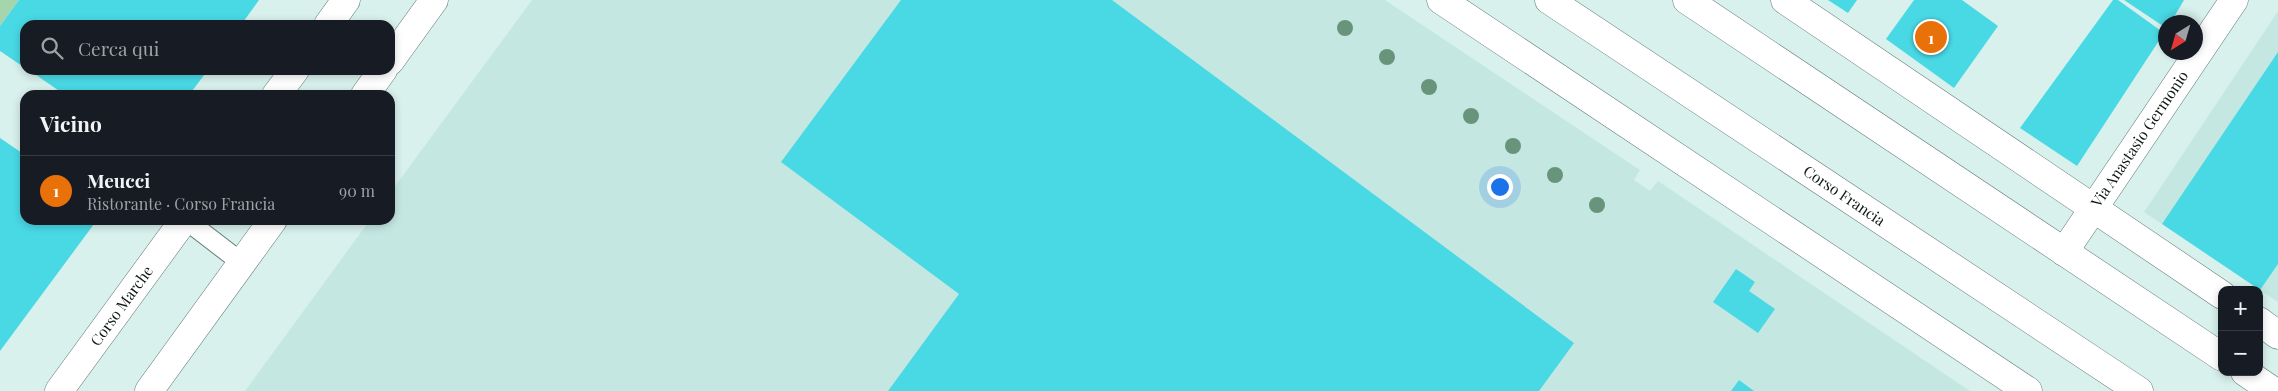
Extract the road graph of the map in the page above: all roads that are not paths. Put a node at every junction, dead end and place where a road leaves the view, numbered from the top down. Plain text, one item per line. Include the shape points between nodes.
1 (346, 0) edge
2 (434, 0) edge
3 (1441, 0) edge
4 (1549, 0) edge
5 (1687, 0) edge
6 (1785, 0) edge
7 (2234, 0) edge
8 (332, 20) edge
9 (395, 53) edge
10 (291, 75) edge
11 (379, 75) edge
12 (280, 90) edge
13 (369, 90) edge
14 (2093, 209) junction
15 (181, 225) edge
16 (192, 225) edge
17 (269, 225) edge
18 (2064, 252) junction
19 (242, 262) junction
20 (2218, 292) edge
21 (2263, 324) edge
22 (2278, 334) edge
23 (2218, 354) edge
24 (2251, 376) edge
25 (59, 391) edge
26 (149, 391) edge
27 (2028, 391) edge
28 (2139, 391) edge
29 (2273, 391) edge

1 - 8 main road
2 - 9 main road
3 - 27 main road
4 - 28 main road, Corso Francia
5 - 18 main road
6 - 14 main road
7 - 14 main road, Via Anastasio Germonio
10 - 12 main road
11 - 13 main road
14 - 18 main road, Via Anastasio Germonio
14 - 20 main road
15 - 25 main road, Corso Marche
16 - 19 lane
17 - 19 main road
18 - 23 main road
19 - 26 main road
21 - 22 main road
24 - 29 main road

